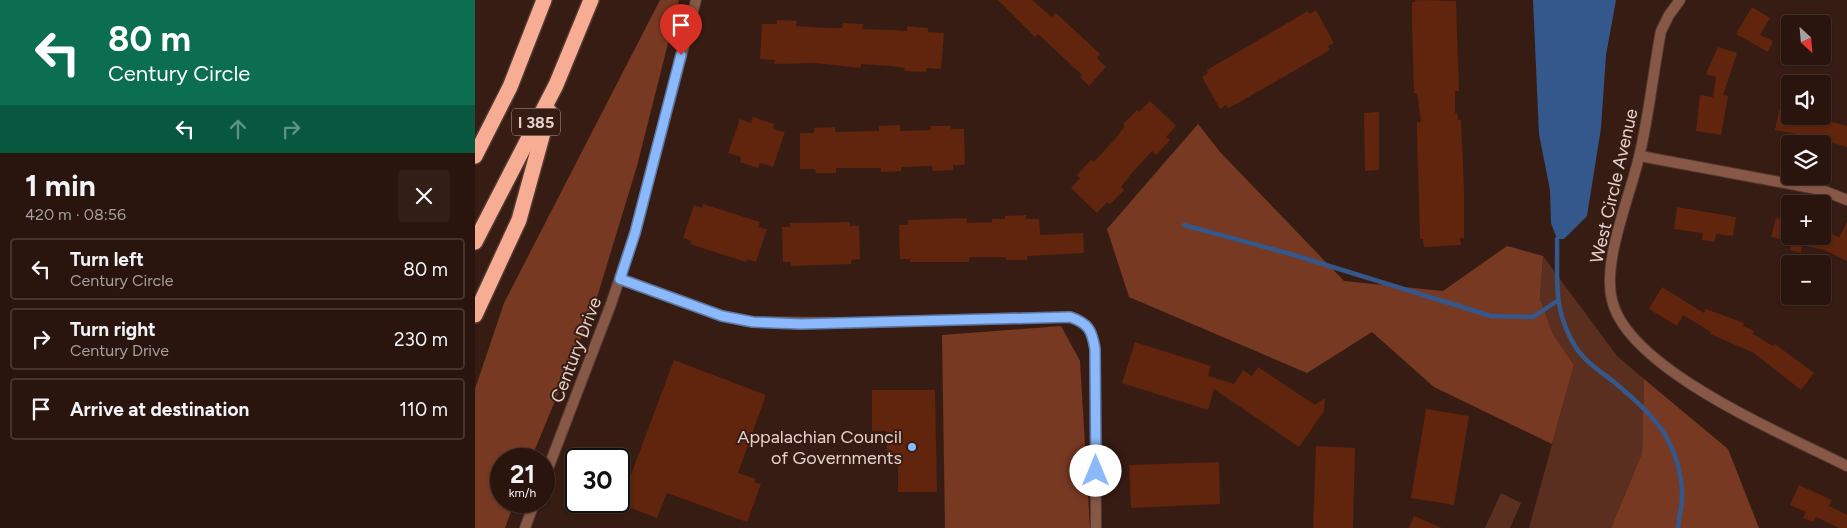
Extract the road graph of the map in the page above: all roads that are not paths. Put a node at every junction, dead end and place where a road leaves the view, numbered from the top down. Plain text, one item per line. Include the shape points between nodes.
1 (545, 0) edge
2 (591, 0) edge
3 (696, 0) edge
4 (1680, 0) edge
5 (556, 85) junction
6 (510, 87) junction
7 (475, 133) edge
8 (475, 156) edge
9 (1640, 156) junction
10 (1847, 200) edge
11 (475, 242) edge
12 (620, 279) junction
13 (475, 316) edge
14 (555, 450) edge
15 (1847, 466) edge
16 (531, 513) edge
17 (525, 528) edge
18 (1096, 528) edge

1 - 6 highway, I 385
2 - 5 highway, I 385
3 - 12 street, Century Drive
4 - 9 street, West Circle Avenue via 1661,31
5 - 11 highway, I 385
5 - 13 highway via 519,220
6 - 7 highway
6 - 8 highway, I 385
9 - 10 street via 1822,190
9 - 15 street, West Circle Avenue via 1613,256 1609,284 1614,310 1622,324 1647,352 1689,383 1735,410
12 - 14 street, Century Drive
12 - 18 street via 722,316 753,322 855,323 1070,317 1083,321 1093,335 1095,349
16 - 17 street

